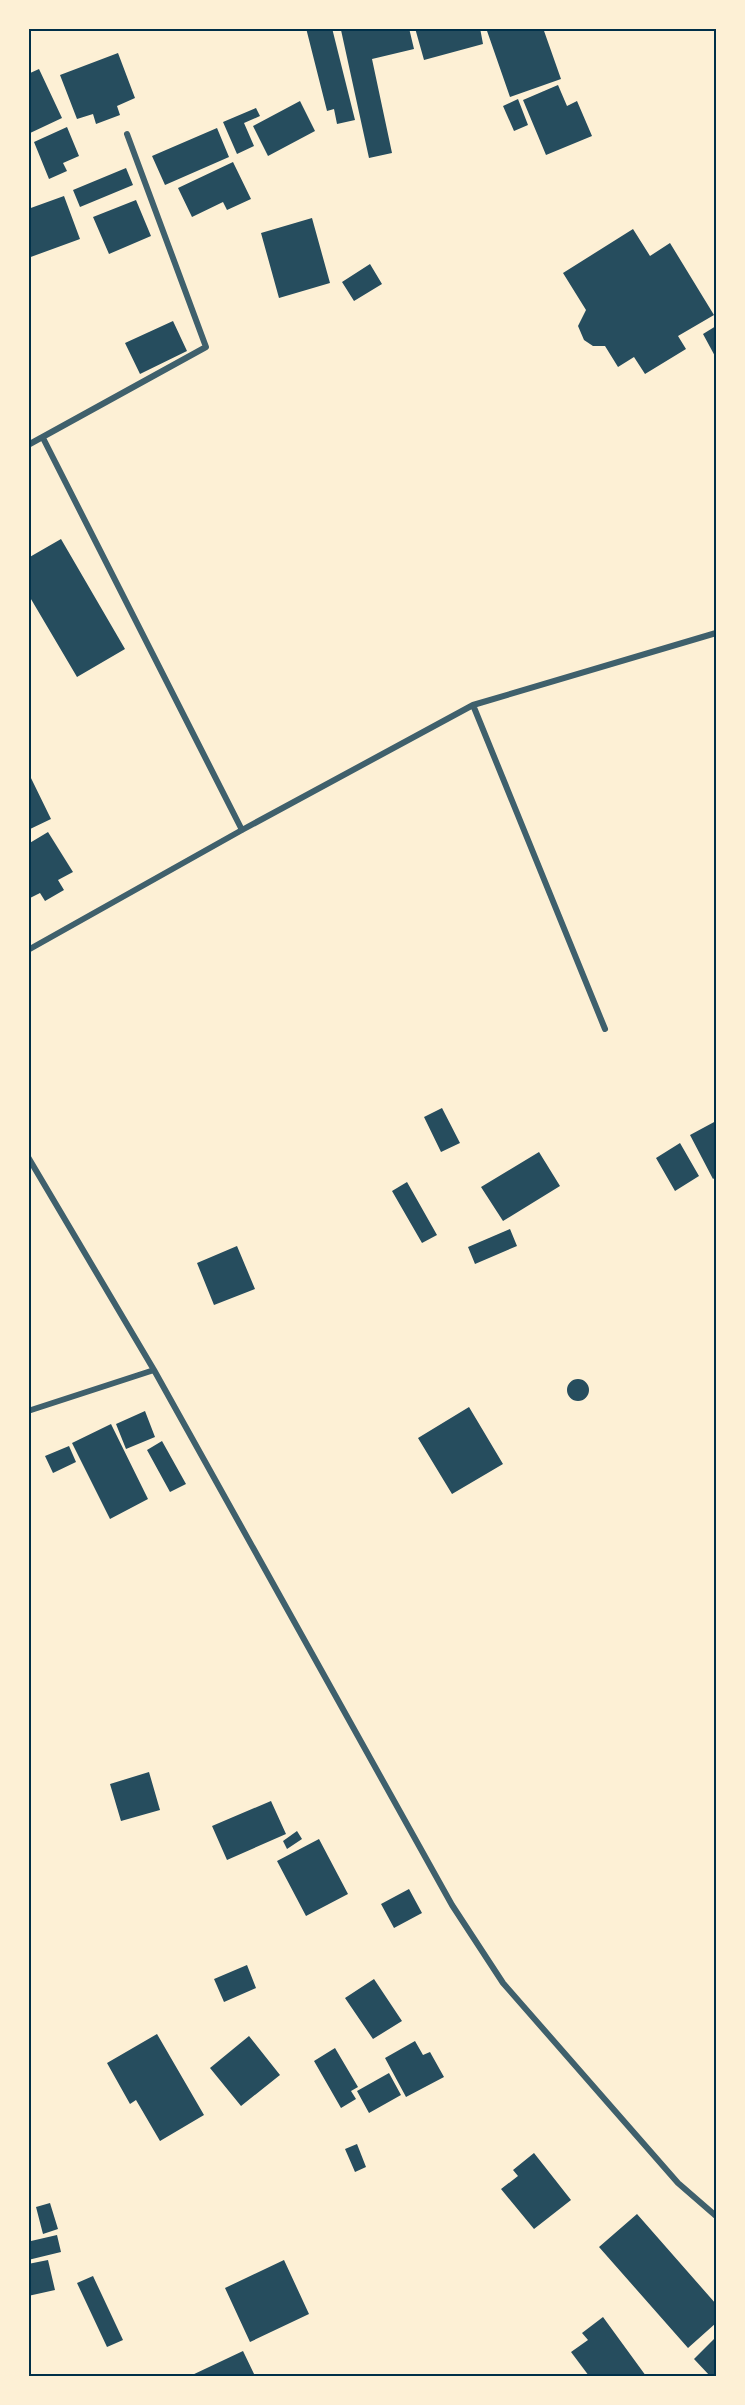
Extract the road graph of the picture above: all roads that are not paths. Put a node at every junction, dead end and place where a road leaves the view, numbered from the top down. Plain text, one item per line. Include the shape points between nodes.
1 (127, 134) dead end
2 (43, 438) junction
3 (28, 446) edge
4 (717, 633) edge
5 (473, 705) junction
6 (242, 830) junction
7 (28, 950) edge
8 (605, 1029) dead end
9 (28, 1157) edge
10 (154, 1370) junction
11 (28, 1411) edge
12 (717, 2216) edge

1 - 2 street via 206,347
2 - 3 street
2 - 6 street
4 - 5 street
5 - 6 street
5 - 8 street
6 - 7 street
9 - 10 street
10 - 11 street
10 - 12 street via 452,1905 503,1983 678,2183

